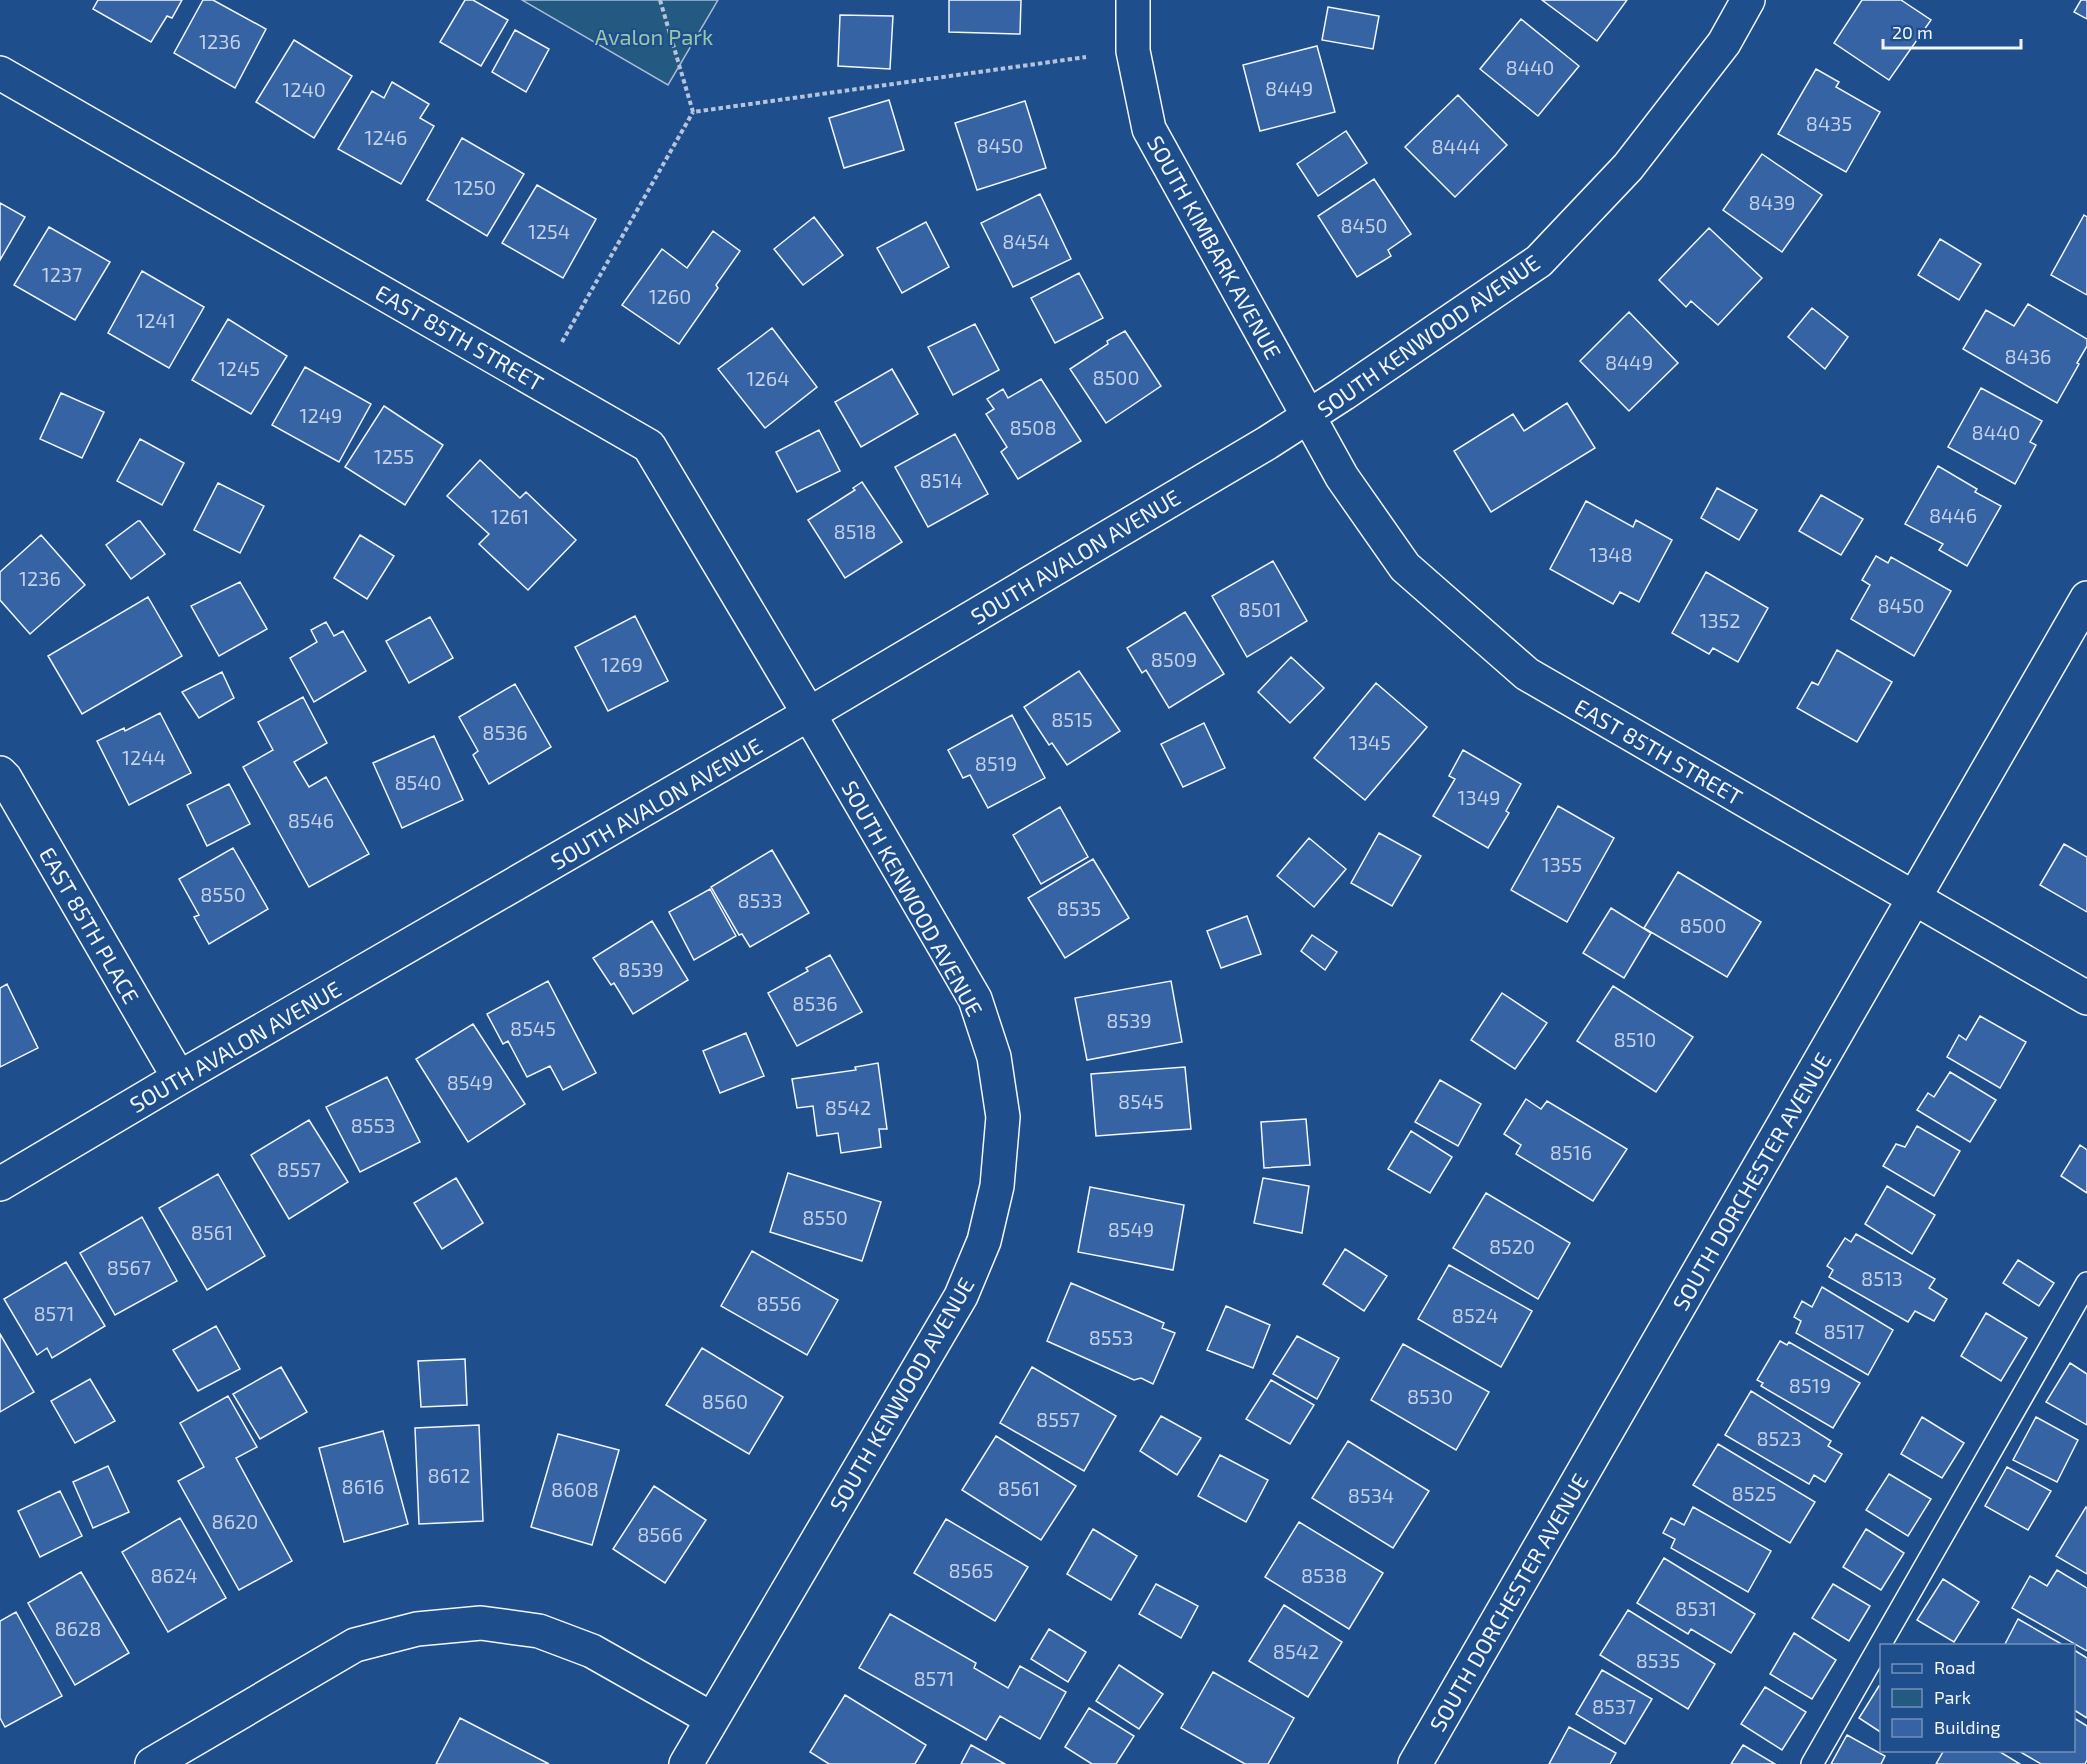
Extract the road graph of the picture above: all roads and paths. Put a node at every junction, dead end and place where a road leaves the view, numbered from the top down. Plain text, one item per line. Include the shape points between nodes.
1 (660, 0) edge
2 (1132, 0) edge
3 (1748, 0) edge
4 (1086, 57) dead end
5 (0, 73) edge
6 (693, 112) junction
7 (562, 342) dead end
8 (1309, 417) junction
9 (2087, 598) edge
10 (809, 714) junction
11 (0, 773) edge
12 (1914, 898) junction
13 (2087, 998) edge
14 (179, 1078) junction
15 (0, 1184) edge
16 (2087, 1283) edge
17 (1881, 1644) edge
18 (1880, 1645) edge
19 (712, 1719) junction
20 (152, 1764) edge
21 (686, 1764) edge
22 (1415, 1764) edge
23 (1812, 1764) edge

1 - 6 path
2 - 8 street, SOUTH KIMBARK AVENUE via 1133,51 1149,129
3 - 8 street, SOUTH KENWOOD AVENUE via 1724,43 1628,167 1539,261
4 - 6 path
5 - 10 street, EAST 85TH STREET via 649,446
6 - 7 path
8 - 10 street, SOUTH AVALON AVENUE
8 - 12 street, EAST 85TH STREET via 1342,477 1405,567 1527,674
9 - 12 street, SOUTH DORCHESTER AVENUE
10 - 14 street, SOUTH AVALON AVENUE
10 - 19 street, SOUTH KENWOOD AVENUE via 975,999 994,1057 1003,1117 998,1186 984,1241 961,1296
11 - 14 street, EAST 85TH PLACE
12 - 13 street, EAST 85TH STREET
12 - 22 street, SOUTH DORCHESTER AVENUE
14 - 15 street, SOUTH AVALON AVENUE
16 - 17 lane
18 - 23 lane
19 - 20 street via 592,1651 539,1631 481,1623 417,1629 355,1645
19 - 21 street, SOUTH KENWOOD AVENUE

